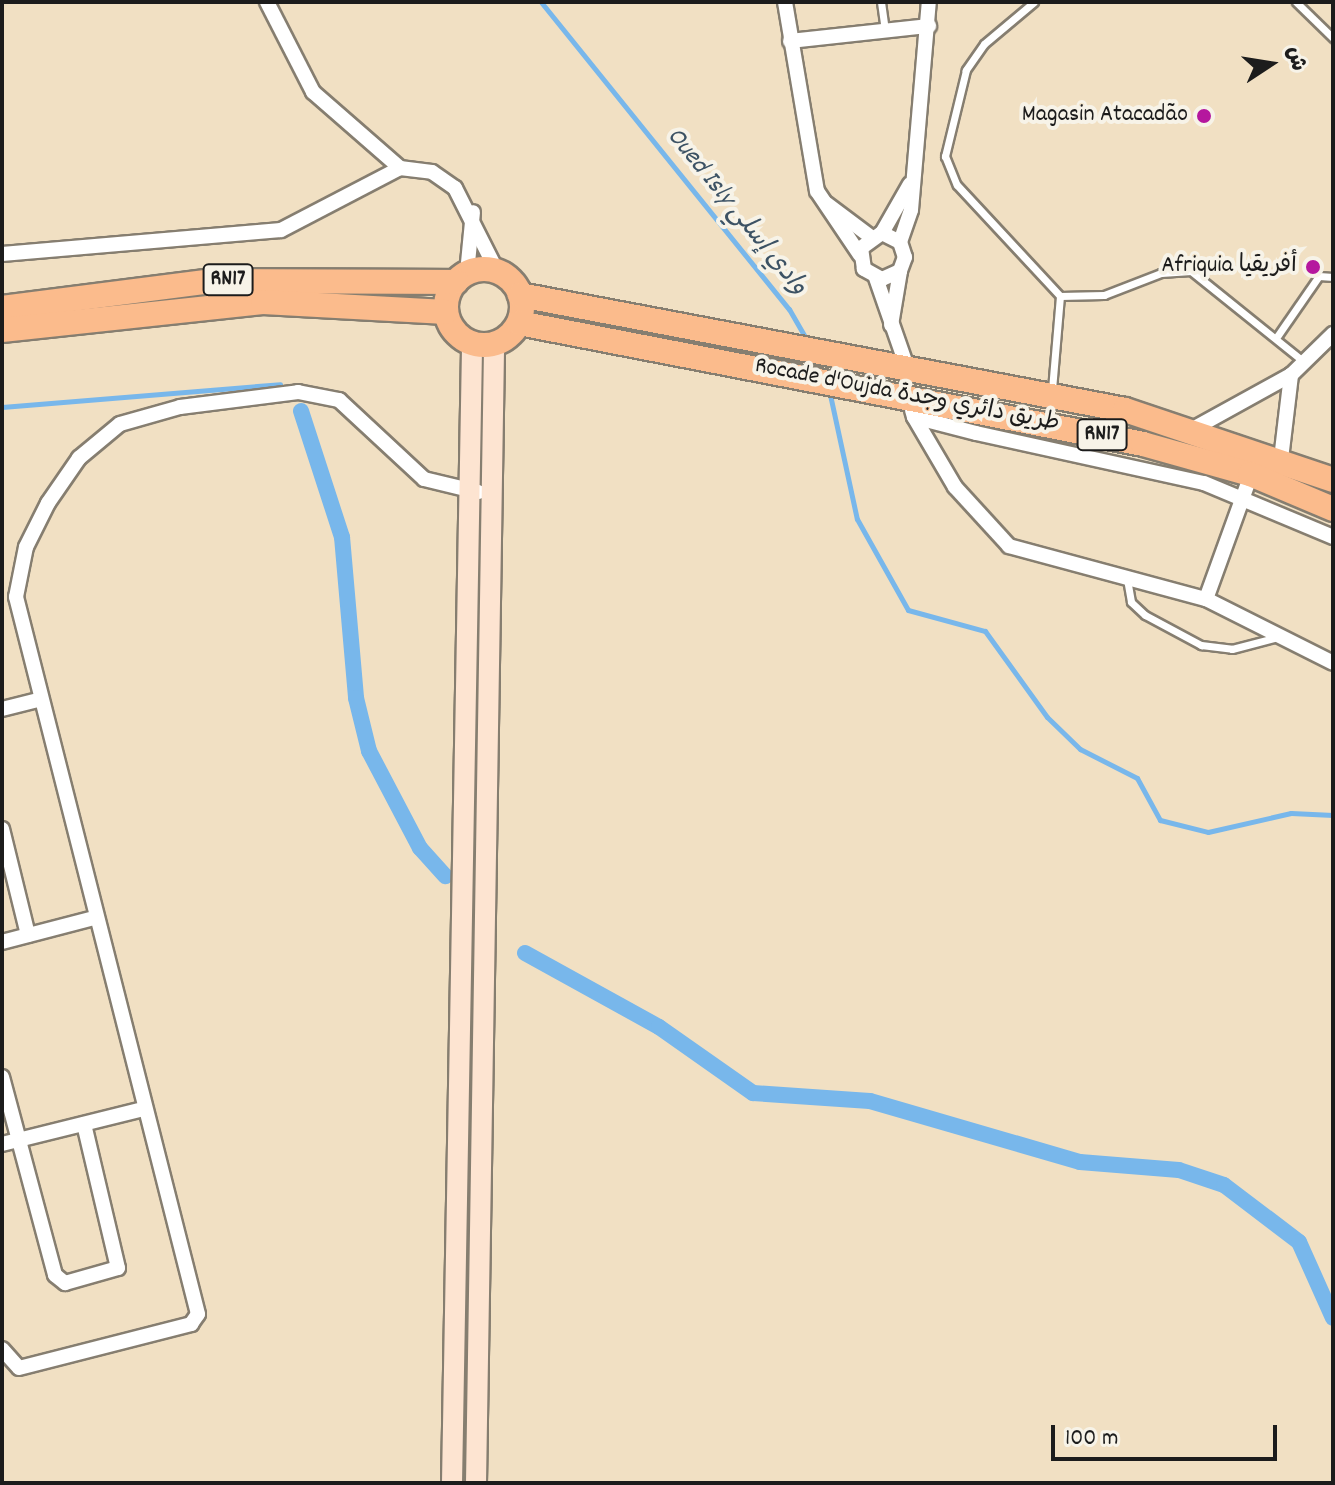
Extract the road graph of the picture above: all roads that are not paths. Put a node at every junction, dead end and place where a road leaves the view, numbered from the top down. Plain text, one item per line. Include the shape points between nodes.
1 (267, 2) edge
2 (785, 2) edge
3 (881, 2) edge
4 (929, 2) edge
5 (1034, 2) edge
6 (1296, 2) edge
7 (929, 26) junction
8 (885, 30) junction
9 (1333, 38) edge
10 (790, 41) junction
11 (400, 168) junction
12 (910, 183) junction
13 (820, 199) junction
14 (473, 212) junction
15 (876, 235) junction
16 (900, 242) junction
17 (2, 254) edge
18 (860, 255) junction
19 (497, 271) junction
20 (900, 271) junction
21 (461, 277) junction
22 (1333, 277) edge
23 (876, 278) junction
24 (520, 295) junction
25 (1060, 296) junction
26 (2, 308) edge
27 (446, 312) junction
28 (519, 323) junction
29 (2, 330) edge
30 (891, 330) junction
31 (1333, 334) edge
32 (1276, 338) junction
33 (483, 344) junction
34 (745, 353) junction
35 (1304, 362) junction
36 (908, 370) junction
37 (1291, 375) junction
38 (865, 376) junction
39 (1052, 396) junction
40 (911, 406) junction
41 (1193, 429) junction
42 (1281, 459) junction
43 (1333, 480) edge
44 (1247, 484) junction
45 (467, 492) junction
46 (490, 492) junction
47 (1333, 509) edge
48 (1333, 537) edge
49 (1127, 579) junction
50 (9, 596) edge
51 (1206, 599) junction
52 (1278, 637) junction
53 (1333, 663) edge
54 (39, 700) junction
55 (2, 709) edge
56 (2, 829) edge
57 (94, 918) junction
58 (28, 935) junction
59 (2, 942) edge
60 (2, 1077) edge
61 (143, 1109) junction
62 (84, 1124) junction
63 (18, 1140) junction
64 (2, 1144) edge
65 (2, 1349) edge
66 (452, 1483) edge
67 (476, 1483) edge

1 - 11 street via 272,25 313,92
2 - 10 street
3 - 8 lane
4 - 7 street
5 - 25 lane via 984,44 966,70 945,156 957,185
6 - 9 lane
7 - 8 street
7 - 12 street
8 - 10 street
10 - 13 street
11 - 14 street via 443,178
11 - 17 street via 281,230
12 - 15 street
12 - 16 street
13 - 15 street
13 - 18 street
14 - 19 street
14 - 21 street
15 - 16 street
15 - 18 street
16 - 20 street
18 - 23 street
19 - 21 highway, RN17
19 - 24 highway
20 - 23 street
20 - 30 street
21 - 26 highway, RN17 via 213,281
21 - 27 highway
22 - 32 lane via 1319,276
23 - 30 street
24 - 28 highway
24 - 34 highway, Rocade d'Oujda طريق دائري وجدة / RN17
25 - 32 lane via 1104,295 1161,273 1191,271
25 - 39 lane
27 - 29 highway, RN17 via 263,302
27 - 33 highway via 455,331
28 - 33 highway
28 - 34 highway, Rocade d'Oujda طريق دائري وجدة / RN17
30 - 36 street
31 - 35 street
32 - 35 lane
33 - 45 main road
33 - 46 main road
34 - 38 highway, Rocade d'Oujda طريق دائري وجدة / RN17
35 - 37 street
36 - 38 highway, Rocade d'Oujda طريق دائري وجدة / RN17
36 - 39 highway, Rocade d'Oujda طريق دائري وجدة / RN17
37 - 41 street
37 - 42 street
38 - 40 highway, Rocade d'Oujda طريق دائري وجدة / RN17
39 - 41 highway, Rocade d'Oujda طريق دائري وجدة / RN17
40 - 44 highway, Rocade d'Oujda طريق دائري وجدة / RN17
40 - 49 street via 935,459 988,530 1022,551
41 - 42 highway, Rocade d'Oujda طريق دائري وجدة / RN17
42 - 43 highway, Rocade d'Oujda طريق دائري وجدة / RN17
44 - 47 highway, Rocade d'Oujda طريق دائري وجدة / RN17
44 - 48 street
44 - 51 street
45 - 46 street
45 - 50 street via 409,469 355,411 325,393 147,414 98,438 61,483 26,547
45 - 66 main road
46 - 67 main road
49 - 51 street
49 - 52 lane via 1131,602 1145,615 1201,645 1232,649
50 - 54 street
51 - 52 street
52 - 53 street
54 - 55 street
54 - 57 street
56 - 58 street
57 - 58 street
57 - 61 street
58 - 59 street
60 - 63 street
61 - 62 street
61 - 65 street via 196,1319 19,1368
62 - 63 street
62 - 63 street via 118,1262 113,1275 58,1279
63 - 64 street

